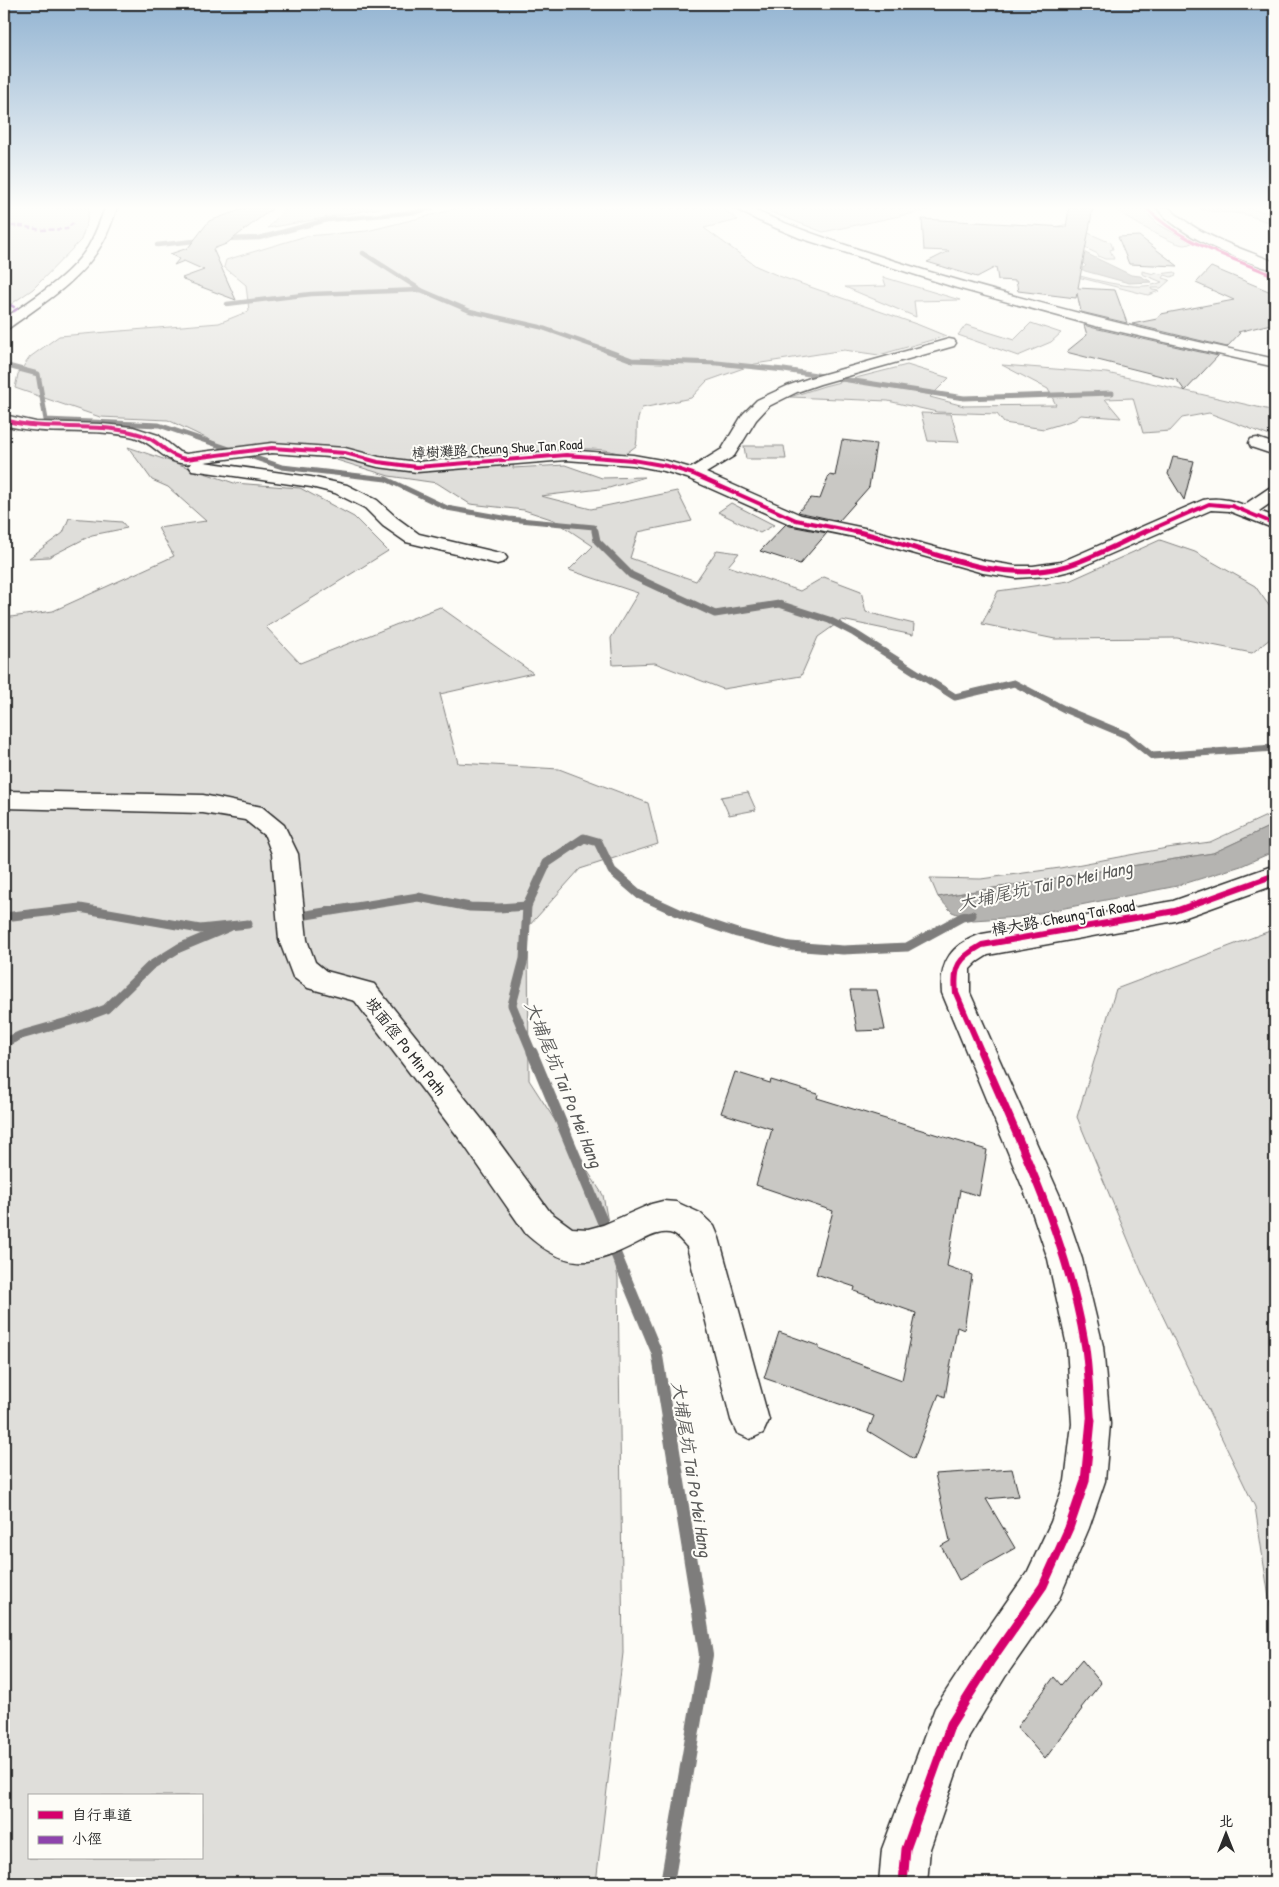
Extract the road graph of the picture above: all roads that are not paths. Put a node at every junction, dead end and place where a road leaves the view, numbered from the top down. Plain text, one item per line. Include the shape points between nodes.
1 (43, 296) edge
2 (998, 296) edge
3 (4, 325) edge
4 (949, 343) dead end
5 (925, 350) junction
6 (941, 359) dead end
7 (1275, 363) edge
8 (4, 420) edge
9 (1257, 443) dead end
10 (1275, 450) edge
11 (186, 459) junction
12 (693, 474) junction
13 (1275, 492) edge
14 (1247, 511) junction
15 (1275, 524) edge
16 (497, 558) dead end
17 (4, 799) edge
18 (1275, 875) edge
19 (750, 1420) dead end
20 (903, 1883) edge

1 - 3 street
2 - 7 street via 1125,330
4 - 5 street
5 - 6 street
5 - 12 street via 807,384 763,403 749,417 728,452
8 - 11 street, 樟樹灘路 Cheung Shue Tan Road via 39,427 137,433 154,439 175,458
9 - 10 street
11 - 12 street, 樟樹灘路 Cheung Shue Tan Road via 280,448 334,452 386,464 417,467 556,455 590,456 658,464
11 - 16 street via 207,468 341,489 371,504 413,538
12 - 14 street, 樟樹灘路 Cheung Shue Tan Road via 796,520 862,533 983,567 1016,572 1067,566 1209,504
13 - 14 street
14 - 15 street, 樟樹灘路 Cheung Shue Tan Road
17 - 19 street, 坡面徑 Po Min Path via 202,804 253,813 275,831 285,854 294,940 304,969 318,980 364,992 474,1132 538,1223 563,1241 579,1245 595,1244 660,1216 677,1217 691,1225 702,1238
18 - 20 street, 樟大路 Cheung Tai Road via 1175,911 982,945 967,952 957,963 956,993 1046,1203 1065,1260 1085,1346 1091,1424 1085,1481 1070,1528 1043,1586 951,1724 906,1849

